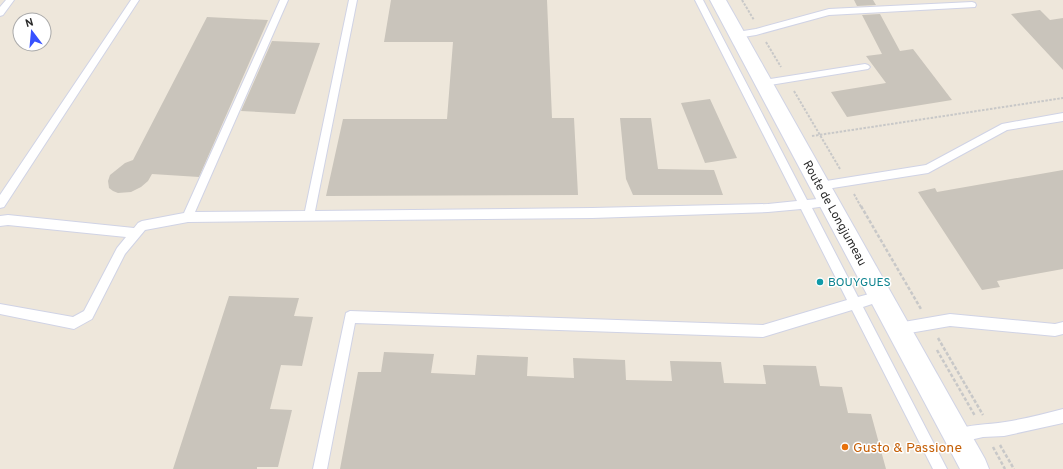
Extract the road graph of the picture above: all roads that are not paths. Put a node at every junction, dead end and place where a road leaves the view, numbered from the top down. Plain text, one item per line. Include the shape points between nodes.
1 (10, 0) edge
2 (135, 0) edge
3 (284, 0) edge
4 (353, 0) edge
5 (699, 0) edge
6 (718, 0) edge
7 (972, 5) dead end
8 (0, 13) edge
9 (737, 35) junction
10 (865, 66) dead end
11 (764, 83) junction
12 (1063, 117) edge
13 (825, 194) junction
14 (0, 204) edge
15 (804, 205) junction
16 (308, 216) junction
17 (188, 217) junction
18 (0, 221) edge
19 (136, 233) junction
20 (880, 296) junction
21 (855, 303) junction
22 (0, 309) edge
23 (898, 328) junction
24 (1063, 328) edge
25 (1063, 416) edge
26 (956, 436) junction
27 (320, 469) edge
28 (940, 469) edge
29 (975, 469) edge

1 - 8 lane
2 - 14 lane
3 - 17 lane
4 - 16 lane
5 - 15 lane
6 - 9 street, Route de Longjumeau
7 - 9 lane via 829,12
9 - 11 street, Route de Longjumeau
10 - 11 lane
11 - 13 street, Route de Longjumeau
12 - 13 lane via 1005,127 928,169 847,181
13 - 15 lane
13 - 20 street, Route de Longjumeau
15 - 16 lane via 592,213
15 - 21 lane
16 - 17 lane
17 - 19 lane via 142,226
18 - 19 lane
19 - 22 lane via 121,251 88,315 74,323
20 - 21 lane
20 - 23 street, Route de Longjumeau
21 - 27 lane via 763,332 350,317
21 - 28 lane
23 - 24 lane via 950,320 1055,330
23 - 26 street, Route de Longjumeau
25 - 26 lane
26 - 29 street, Route de Longjumeau

